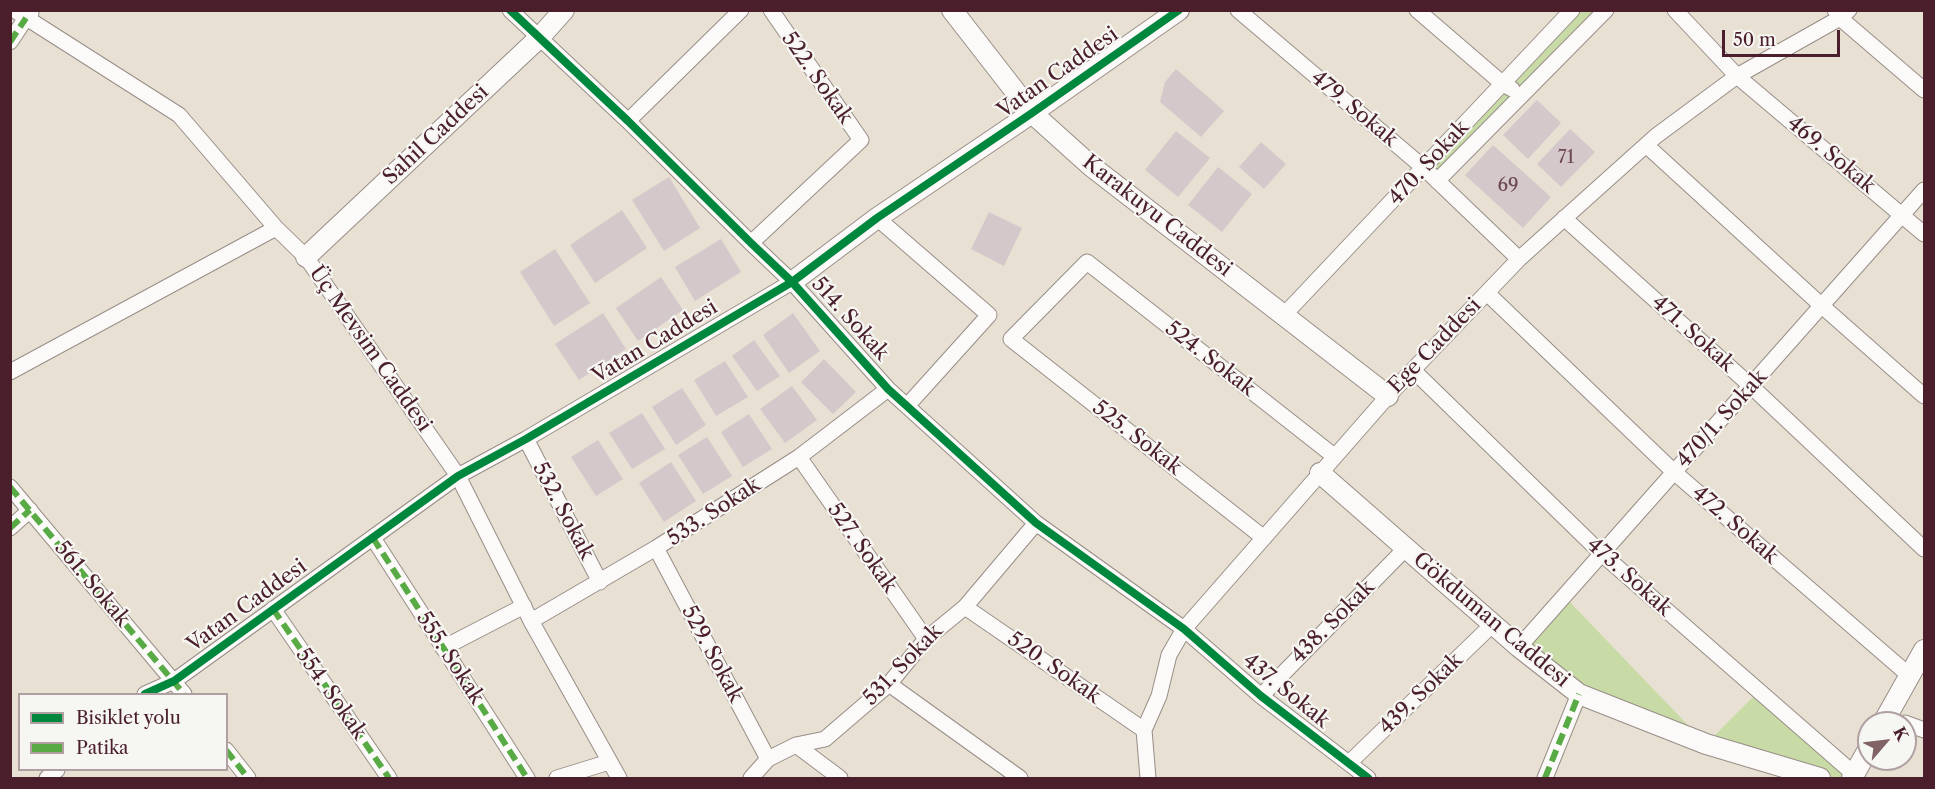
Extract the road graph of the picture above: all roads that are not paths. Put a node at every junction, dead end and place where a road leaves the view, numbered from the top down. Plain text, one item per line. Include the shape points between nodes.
1 (510, 10) edge
2 (564, 10) edge
3 (741, 10) edge
4 (771, 10) edge
5 (952, 10) edge
6 (1179, 10) edge
7 (1238, 10) edge
8 (1417, 10) edge
9 (1572, 10) edge
10 (1606, 10) edge
11 (1675, 10) edge
12 (25, 13) edge
13 (1841, 13) edge
14 (540, 37) junction
15 (10, 42) edge
16 (1737, 76) junction
17 (1503, 84) junction
18 (1924, 90) edge
19 (1522, 95) junction
20 (1032, 113) junction
21 (628, 121) junction
22 (1646, 145) junction
23 (1424, 168) junction
24 (1437, 181) junction
25 (1924, 190) edge
26 (1902, 215) junction
27 (877, 218) junction
28 (1564, 218) junction
29 (276, 228) junction
30 (1924, 234) edge
31 (751, 243) junction
32 (306, 257) junction
33 (1519, 259) junction
34 (1087, 262) joint
35 (792, 282) junction
36 (1487, 293) junction
37 (1822, 306) junction
38 (1284, 315) junction
39 (1413, 370) junction
40 (10, 372) edge
41 (1752, 387) junction
42 (888, 389) junction
43 (1388, 396) junction
44 (1924, 396) edge
45 (907, 406) junction
46 (525, 439) junction
47 (1334, 456) junction
48 (799, 457) junction
49 (1674, 472) junction
50 (1320, 473) junction
51 (458, 476) junction
52 (10, 487) edge
53 (30, 510) junction
54 (1036, 523) junction
55 (10, 528) edge
56 (373, 538) junction
57 (1264, 538) junction
58 (657, 548) junction
59 (1406, 548) junction
60 (1924, 549) edge
61 (1602, 554) junction
62 (600, 582) junction
63 (524, 606) junction
64 (964, 607) junction
65 (273, 609) junction
66 (531, 621) junction
67 (1493, 624) junction
68 (1184, 629) junction
69 (926, 639) junction
70 (1519, 647) junction
71 (443, 648) junction
72 (1924, 650) edge
73 (1910, 676) junction
74 (174, 681) junction
75 (890, 684) junction
76 (147, 693) edge
77 (183, 693) edge
78 (1579, 694) junction
79 (1261, 696) junction
80 (1899, 711) edge
81 (1144, 730) junction
82 (796, 745) junction
83 (228, 753) edge
84 (768, 759) junction
85 (609, 762) junction
86 (1349, 763) junction
87 (1853, 776) edge
88 (248, 778) edge
89 (389, 778) edge
90 (527, 778) edge
91 (557, 778) edge
92 (619, 778) edge
93 (751, 778) edge
94 (840, 778) edge
95 (1020, 778) edge
96 (1148, 778) edge
97 (1368, 778) edge
98 (1545, 778) edge
99 (1820, 778) edge

1 - 14 street, 514. Sokak
2 - 14 street, Sahil Caddesi
3 - 21 street
4 - 31 street, 522. Sokak via 861,140
5 - 20 street, Karakuyu Caddesi
6 - 20 street, Vatan Caddesi
7 - 23 street, 479. Sokak
8 - 17 street
9 - 17 street, 470. Sokak
10 - 19 street, 470. Sokak
11 - 16 street, 469. Sokak
12 - 15 street
12 - 29 street, Üç Mevsim Caddesi via 179,115
13 - 16 street, Ege Caddesi
13 - 18 street
14 - 21 street, 514. Sokak
14 - 32 street, Sahil Caddesi
16 - 22 street, Ege Caddesi
16 - 26 street, 469. Sokak
17 - 19 street
17 - 23 street, 470. Sokak
19 - 24 street, 470. Sokak
20 - 27 street, Vatan Caddesi
20 - 38 street, Karakuyu Caddesi via 1091,166
21 - 31 street, 514. Sokak
22 - 28 street, Ege Caddesi
22 - 37 street
23 - 24 street, 479. Sokak
23 - 38 street, 470. Sokak
24 - 33 street, 479. Sokak
25 - 26 street, 470/1. Sokak
26 - 30 street, 469. Sokak
26 - 37 street, 470/1. Sokak
27 - 35 street, Vatan Caddesi
27 - 45 street via 989,315
28 - 33 street, Ege Caddesi
28 - 41 street, 471. Sokak
29 - 32 street, Üç Mevsim Caddesi
29 - 40 street
31 - 35 street, 514. Sokak
32 - 51 street, Üç Mevsim Caddesi
33 - 36 street, Ege Caddesi
34 - 47 street, 524. Sokak
34 - 57 street, 525. Sokak via 1011,339
35 - 42 street, 514. Sokak
35 - 46 street, Vatan Caddesi
36 - 39 street, Ege Caddesi
36 - 49 street, 472. Sokak
37 - 41 street, 470/1. Sokak
37 - 44 street
38 - 43 street, Karakuyu Caddesi
39 - 43 street, Ege Caddesi
39 - 61 street, 473. Sokak
41 - 49 street, 470/1. Sokak
41 - 60 street, 471. Sokak
42 - 45 street, 514. Sokak
42 - 48 street, 533. Sokak
43 - 47 street, Ege Caddesi
45 - 54 street, 514. Sokak
46 - 51 street, Vatan Caddesi
46 - 62 street, 532. Sokak
47 - 50 street, Ege Caddesi
48 - 58 street, 533. Sokak
48 - 69 street, 527. Sokak
49 - 61 street, 470/1. Sokak
49 - 73 street, 472. Sokak
50 - 57 street, Ege Caddesi
50 - 59 street, Gökduman Caddesi
51 - 56 street, Vatan Caddesi
51 - 63 street, Üç Mevsim Caddesi
52 - 53 street, 561. Sokak
53 - 55 street
53 - 74 street, 561. Sokak
54 - 64 street, 531. Sokak
54 - 68 street, 514. Sokak
56 - 65 street, Vatan Caddesi
56 - 71 street, 555. Sokak
57 - 68 street, Ege Caddesi
58 - 62 street, 533. Sokak
58 - 84 street, 529. Sokak
59 - 67 street, Gökduman Caddesi
59 - 79 street, 438. Sokak
61 - 70 street, 470/1. Sokak
61 - 87 street, 473. Sokak
62 - 66 street, 533. Sokak
63 - 66 street, Üç Mevsim Caddesi
63 - 71 street
64 - 69 street, 531. Sokak
64 - 81 street, 520. Sokak
65 - 74 street, Vatan Caddesi
65 - 89 street, 554. Sokak
66 - 85 street, Üç Mevsim Caddesi
67 - 70 street, Gökduman Caddesi
67 - 86 street, 439. Sokak
68 - 79 street, 437. Sokak
68 - 81 street, Ege Caddesi via 1169,655 1159,696
69 - 75 street, 531. Sokak
70 - 78 street, Gökduman Caddesi
71 - 90 street, 555. Sokak
72 - 73 street
73 - 80 street
74 - 76 street, Vatan Caddesi
74 - 77 street, 561. Sokak
75 - 82 street, 531. Sokak via 825,739
75 - 95 street
78 - 98 street
78 - 99 street, Gökduman Caddesi via 1706,744
79 - 86 street, 437. Sokak
81 - 96 street, Ege Caddesi
82 - 84 street, 531. Sokak
82 - 94 street
83 - 88 street
84 - 93 street, 531. Sokak
85 - 91 street
85 - 92 street, Üç Mevsim Caddesi
86 - 97 street, 437. Sokak

